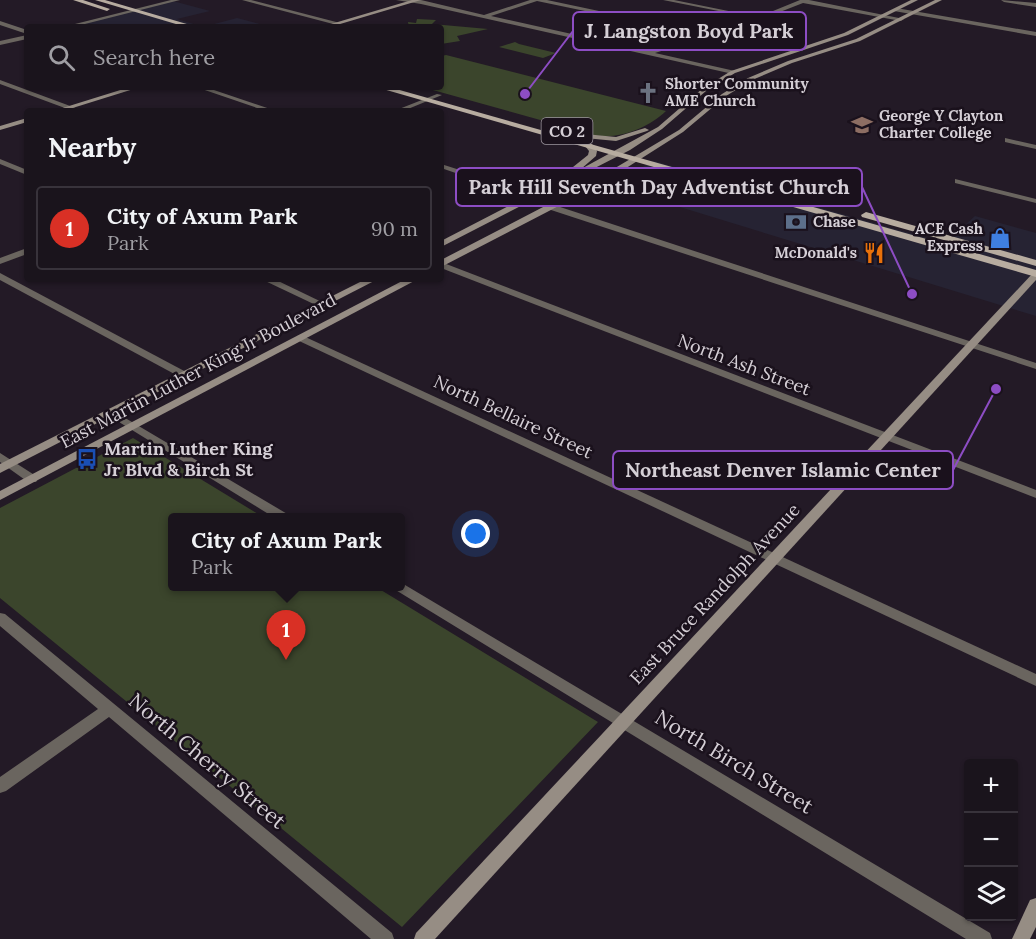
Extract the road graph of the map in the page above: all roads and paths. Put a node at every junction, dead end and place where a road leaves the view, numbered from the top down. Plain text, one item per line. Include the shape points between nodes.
1 (76, 0) edge
2 (102, 0) edge
3 (177, 0) edge
4 (245, 0) edge
5 (399, 0) edge
6 (537, 0) edge
7 (666, 0) edge
8 (915, 0) edge
9 (939, 0) edge
10 (1004, 0) edge
11 (415, 1) edge
12 (804, 1) edge
13 (1036, 5) edge
14 (134, 10) junction
15 (896, 10) junction
16 (122, 13) junction
17 (914, 13) junction
18 (484, 16) junction
19 (883, 16) junction
20 (760, 18) junction
21 (901, 19) junction
22 (334, 22) junction
23 (0, 23) edge
24 (78, 24) edge
25 (160, 24) edge
26 (183, 24) edge
27 (330, 24) edge
28 (24, 31) edge
29 (703, 34) junction
30 (1036, 34) edge
31 (24, 38) edge
32 (0, 43) edge
33 (647, 53) junction
34 (733, 72) junction
35 (0, 82) edge
36 (127, 90) edge
37 (208, 90) edge
38 (391, 90) edge
39 (420, 90) edge
40 (439, 95) junction
41 (426, 100) junction
42 (69, 107) junction
43 (66, 108) edge
44 (264, 108) edge
45 (405, 108) edge
46 (681, 111) junction
47 (24, 121) edge
48 (0, 128) edge
49 (585, 136) junction
50 (1008, 140) dead end
51 (589, 146) junction
52 (1036, 147) edge
53 (627, 148) junction
54 (644, 153) junction
55 (616, 154) junction
56 (634, 159) junction
57 (0, 161) edge
58 (444, 167) edge
59 (24, 172) edge
60 (957, 181) dead end
61 (548, 190) junction
62 (536, 197) junction
63 (1036, 201) edge
64 (551, 207) junction
65 (444, 243) edge
66 (24, 252) edge
67 (0, 261) edge
68 (444, 263) edge
69 (1036, 263) edge
70 (444, 266) edge
71 (1036, 274) edge
72 (0, 276) edge
73 (273, 282) edge
74 (367, 282) edge
75 (407, 282) edge
76 (323, 305) junction
77 (301, 338) junction
78 (972, 345) junction
79 (1036, 366) edge
80 (184, 375) junction
81 (110, 412) junction
82 (132, 426) junction
83 (887, 437) junction
84 (3, 463) edge
85 (32, 479) junction
86 (1036, 494) edge
87 (0, 496) edge
88 (277, 513) edge
89 (774, 558) junction
90 (405, 590) edge
91 (0, 618) edge
92 (1036, 681) edge
93 (109, 709) junction
94 (624, 722) junction
95 (0, 786) edge
96 (1036, 906) edge
97 (385, 939) edge
98 (423, 939) edge
99 (983, 939) edge
100 (1021, 939) edge

1 - 16 main road
2 - 14 main road
3 - 14 street
4 - 22 street
5 - 11 street
6 - 18 street
6 - 29 street
7 - 20 street
8 - 15 main road
9 - 17 main road
10 - 13 street
11 - 18 street
11 - 22 main road
12 - 19 street
12 - 20 street
14 - 16 street
14 - 26 main road
15 - 17 street
15 - 19 main road
16 - 24 street
16 - 25 main road
17 - 21 main road
17 - 30 street
18 - 33 street
19 - 21 street
19 - 34 main road via 841,36
20 - 29 street
21 - 54 main road via 858,40 750,79 681,131
22 - 27 main road
23 - 28 street
29 - 33 street
31 - 32 street
33 - 34 street
34 - 46 main road
35 - 42 street
36 - 42 main road
37 - 44 street
38 - 41 main road, CO 2
39 - 40 main road, CO 2
40 - 41 street
40 - 49 main road, CO 2
41 - 45 street
41 - 51 main road, CO 2
42 - 43 main road
46 - 49 main road via 631,136
46 - 53 main road
47 - 48 main road
49 - 53 main road, CO 2
50 - 52 street
51 - 55 main road, CO 2
51 - 61 main road via 592,156
53 - 54 main road, CO 2
53 - 55 main road
54 - 56 main road
54 - 69 main road, CO 2
55 - 56 main road, CO 2
55 - 61 main road
56 - 64 main road
56 - 71 main road, CO 2
57 - 59 street
58 - 62 street
60 - 63 street
61 - 62 main road
62 - 65 main road
64 - 68 main road
64 - 78 street
66 - 67 street
70 - 83 street, North Ash Street
71 - 78 main road, East Bruce Randolph Avenue
72 - 80 street
73 - 76 street
74 - 76 main road, East Martin Luther King Jr Boulevard
75 - 77 main road, East Martin Luther King Jr Boulevard
76 - 80 main road, East Martin Luther King Jr Boulevard
77 - 82 main road, East Martin Luther King Jr Boulevard
77 - 89 street, North Bellaire Street
78 - 79 street
78 - 83 main road, East Bruce Randolph Avenue
80 - 81 main road, East Martin Luther King Jr Boulevard
81 - 82 street
81 - 84 main road, East Martin Luther King Jr Boulevard
82 - 85 main road, East Martin Luther King Jr Boulevard
82 - 88 street
83 - 86 street, North Ash Street
83 - 89 main road, East Bruce Randolph Avenue
84 - 85 street
85 - 87 main road, East Martin Luther King Jr Boulevard
89 - 92 street, North Bellaire Street
89 - 94 main road, East Bruce Randolph Avenue
90 - 94 street, North Birch Street
91 - 93 street, North Cherry Street
93 - 95 street
93 - 97 street, North Cherry Street
94 - 98 main road, East Bruce Randolph Avenue
94 - 99 street, North Birch Street
96 - 100 main road

